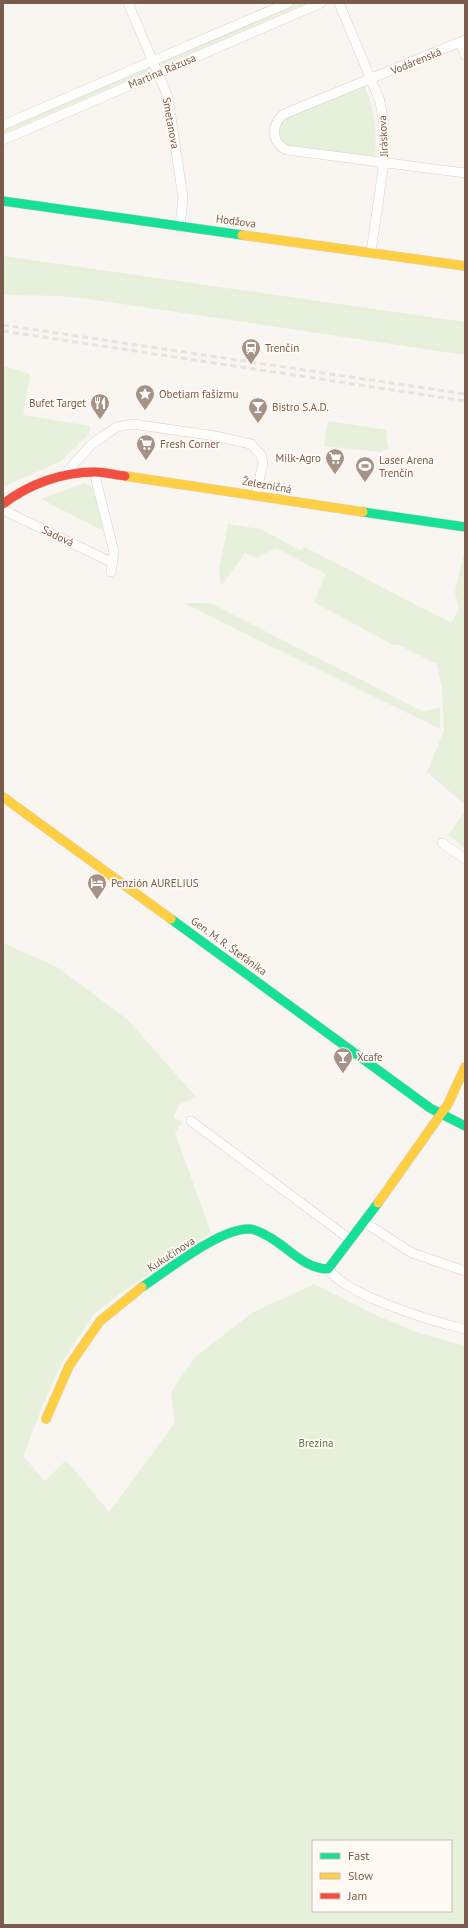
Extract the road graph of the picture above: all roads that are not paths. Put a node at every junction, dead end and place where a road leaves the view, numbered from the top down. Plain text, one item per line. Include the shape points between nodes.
1 (128, 3) edge
2 (288, 3) edge
3 (321, 3) edge
4 (339, 3) edge
5 (463, 41) edge
6 (465, 55) edge
7 (152, 61) junction
8 (157, 73) junction
9 (371, 79) junction
10 (3, 125) edge
11 (3, 140) edge
12 (384, 162) junction
13 (465, 173) edge
14 (3, 202) edge
15 (180, 226) junction
16 (371, 252) junction
17 (465, 266) edge
18 (96, 472) junction
19 (64, 475) junction
20 (256, 495) junction
21 (3, 504) edge
22 (3, 510) edge
23 (465, 527) edge
24 (3, 797) edge
25 (442, 843) dead end
26 (465, 860) edge
27 (465, 1067) edge
28 (441, 1114) junction
29 (190, 1121) dead end
30 (465, 1126) edge
31 (364, 1222) junction
32 (351, 1240) junction
33 (328, 1269) junction
34 (465, 1271) edge
35 (465, 1329) edge
36 (46, 1419) dead end

1 - 7 street, Smetanova
2 - 7 street, Martina Rázusa
3 - 8 street, Martina Rázusa
4 - 9 street, Jiráskova
5 - 6 street, Vodárenská
5 - 9 street, Vodárenská
7 - 8 street, Smetanova
7 - 10 street, Martina Rázusa
8 - 11 street, Martina Rázusa
8 - 15 street, Smetanova via 168,97 183,198
9 - 12 street, Jiráskova via 380,101 384,125
9 - 12 street, Vodárenská via 284,114 274,128 276,139 282,148 287,150
12 - 13 street, Vodárenská
12 - 16 street, Jiráskova
14 - 15 street, Hodžova
15 - 16 street, Hodžova
16 - 17 street, Hodžova
18 - 19 street, Železničná
18 - 20 street, Železničná
18 - 22 street, Sadová via 114,552 112,568
19 - 20 street via 91,445 117,427 133,424 251,444 261,455 263,462
19 - 21 street, Železničná via 17,494
20 - 23 street, Železničná
24 - 28 street, Gen. M. R. Štefánika
25 - 26 street
27 - 28 street
28 - 30 street, Gen. M. R. Štefánika
28 - 31 street
29 - 32 street
31 - 32 street
31 - 34 street via 412,1253
32 - 33 street
33 - 35 street via 334,1277 388,1305
33 - 36 street, Kukučínova via 308,1264 276,1241 252,1229 234,1230 217,1238 130,1295 100,1321 69,1366

